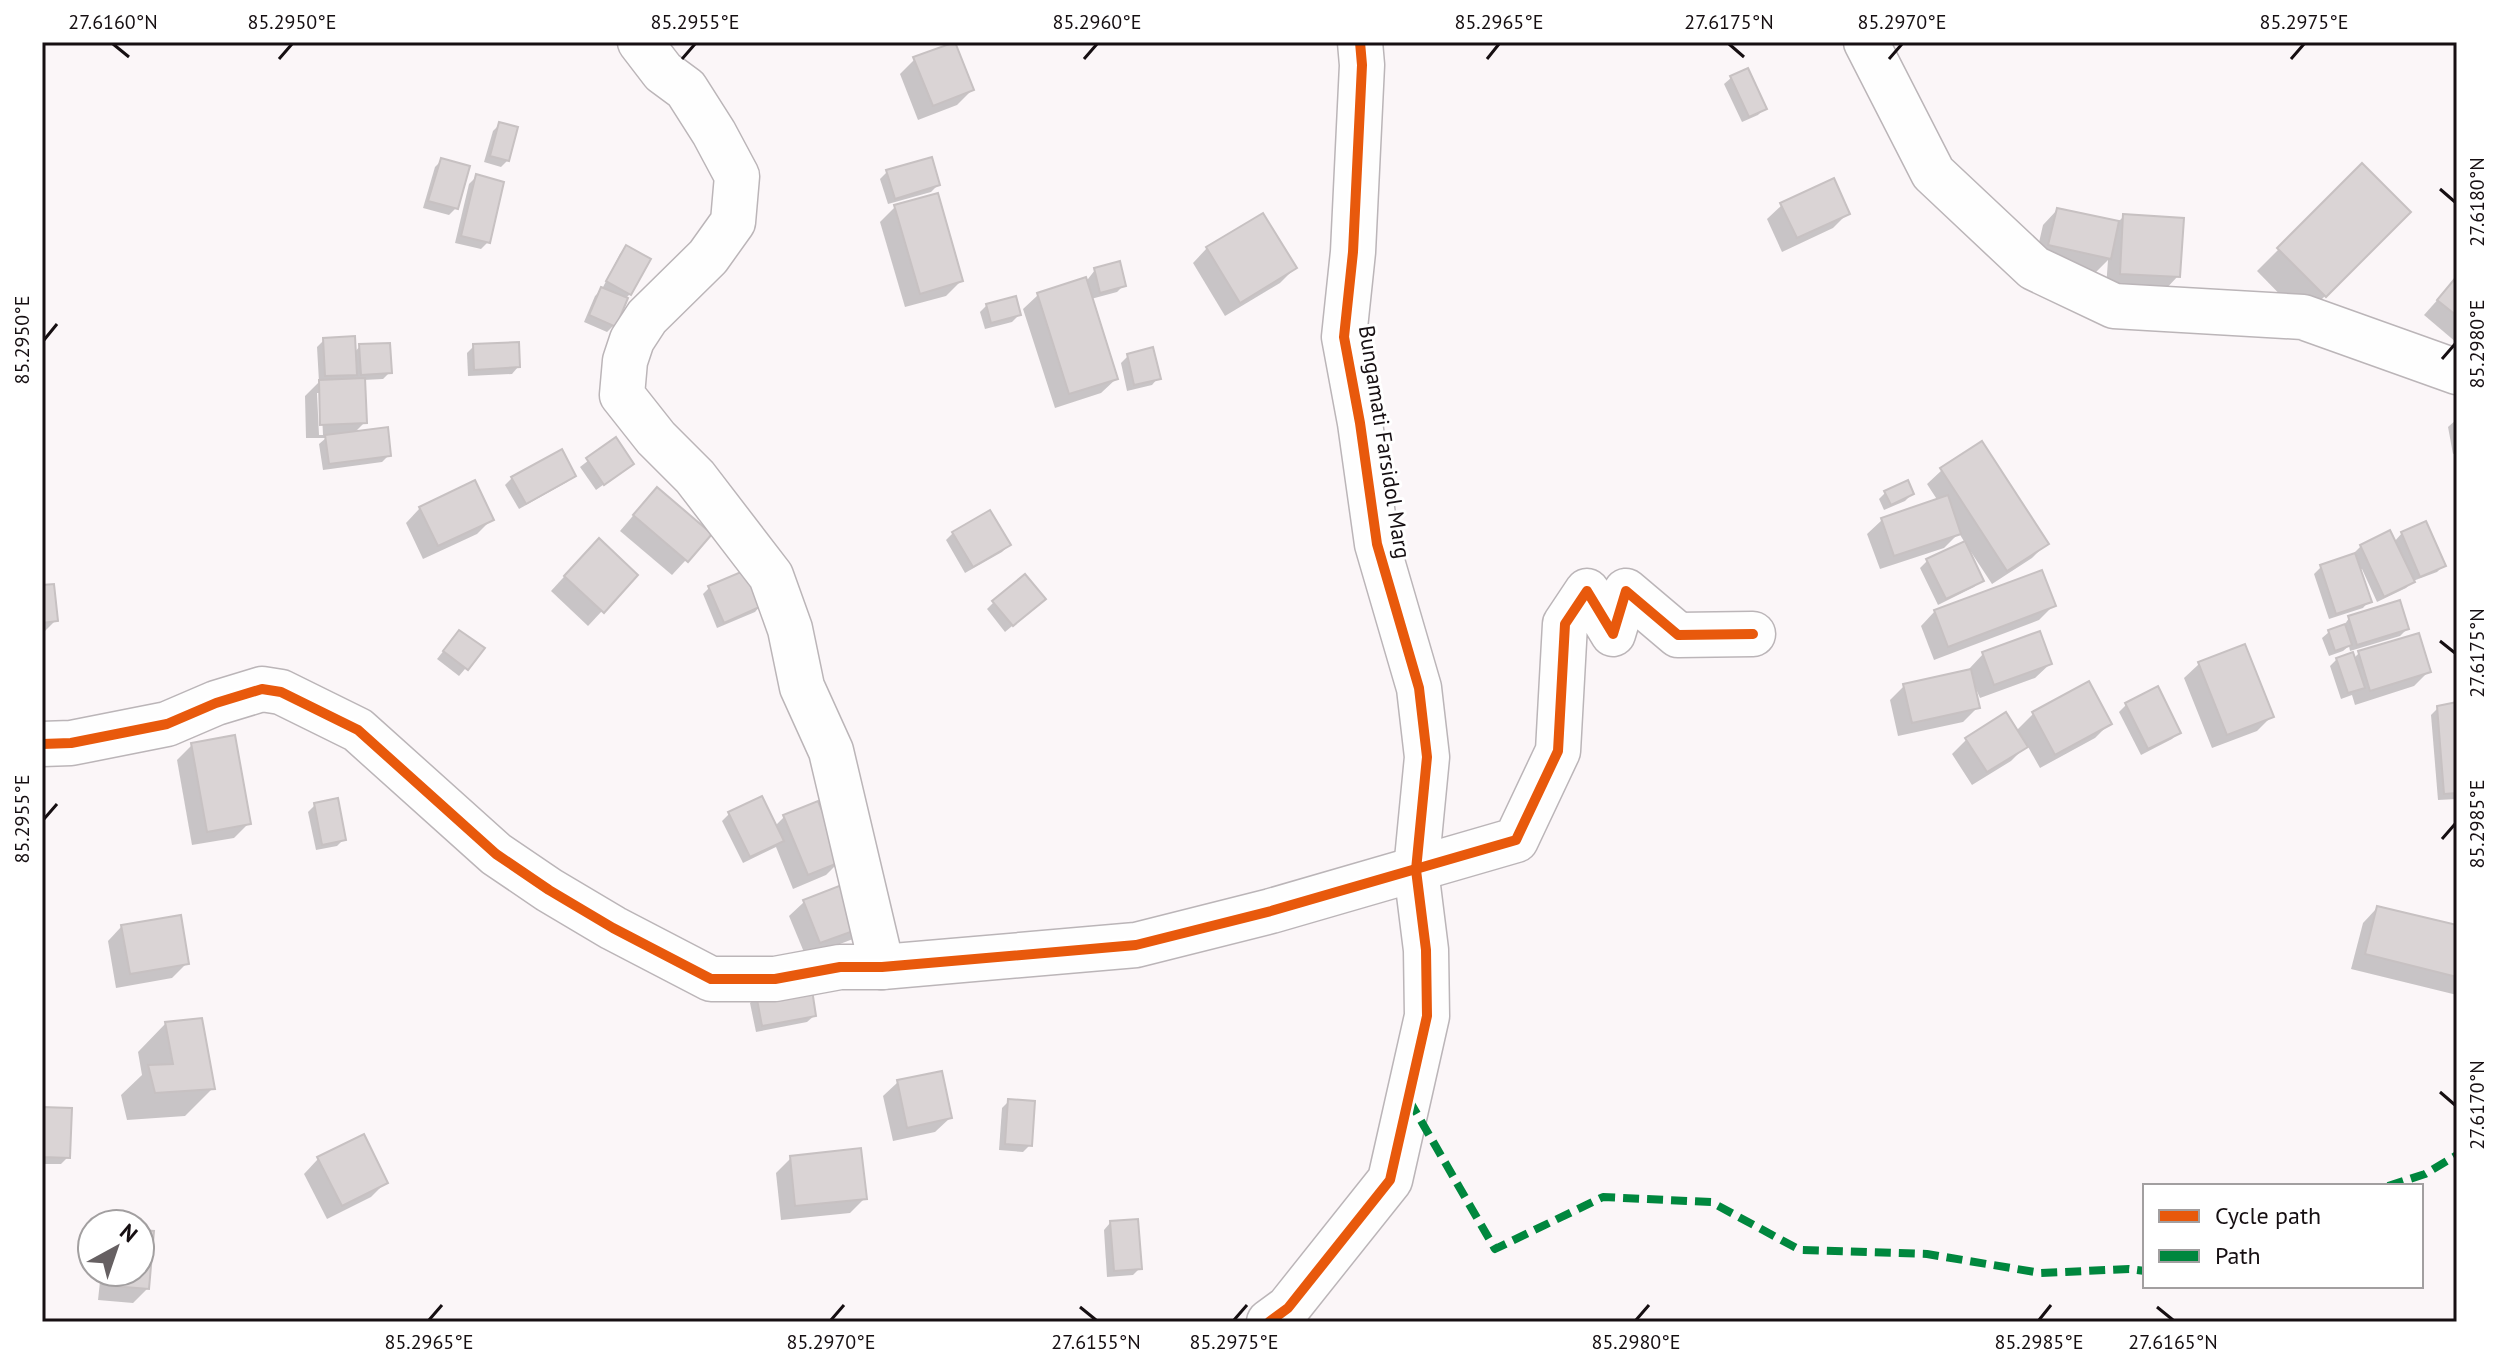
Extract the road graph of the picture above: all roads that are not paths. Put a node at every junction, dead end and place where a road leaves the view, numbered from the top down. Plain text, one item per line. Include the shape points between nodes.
1 (640, 42) edge
2 (1360, 42) edge
3 (1866, 42) edge
4 (2457, 372) edge
5 (1753, 634) dead end
6 (42, 744) edge
7 (1416, 870) junction
8 (882, 967) junction
9 (1269, 1322) edge

1 - 8 street via 663,72 686,89 737,176 733,222 632,340 622,395 695,477 771,576 790,629 802,687 831,751
2 - 7 street, Bungamati Farsidol Marg via 1344,337 1377,544 1419,688 1427,757
3 - 4 street via 1933,173 2034,268 2114,306 2303,317
5 - 7 street via 1678,635 1626,591 1613,634 1587,591 1565,624 1558,751 1516,840
6 - 8 street via 167,724 262,689 281,692 358,730 496,854 549,890 711,979 775,979 840,967
7 - 8 street via 1136,945
7 - 9 street, Bungamati Farsidol Marg via 1427,1016 1390,1180 1288,1308

